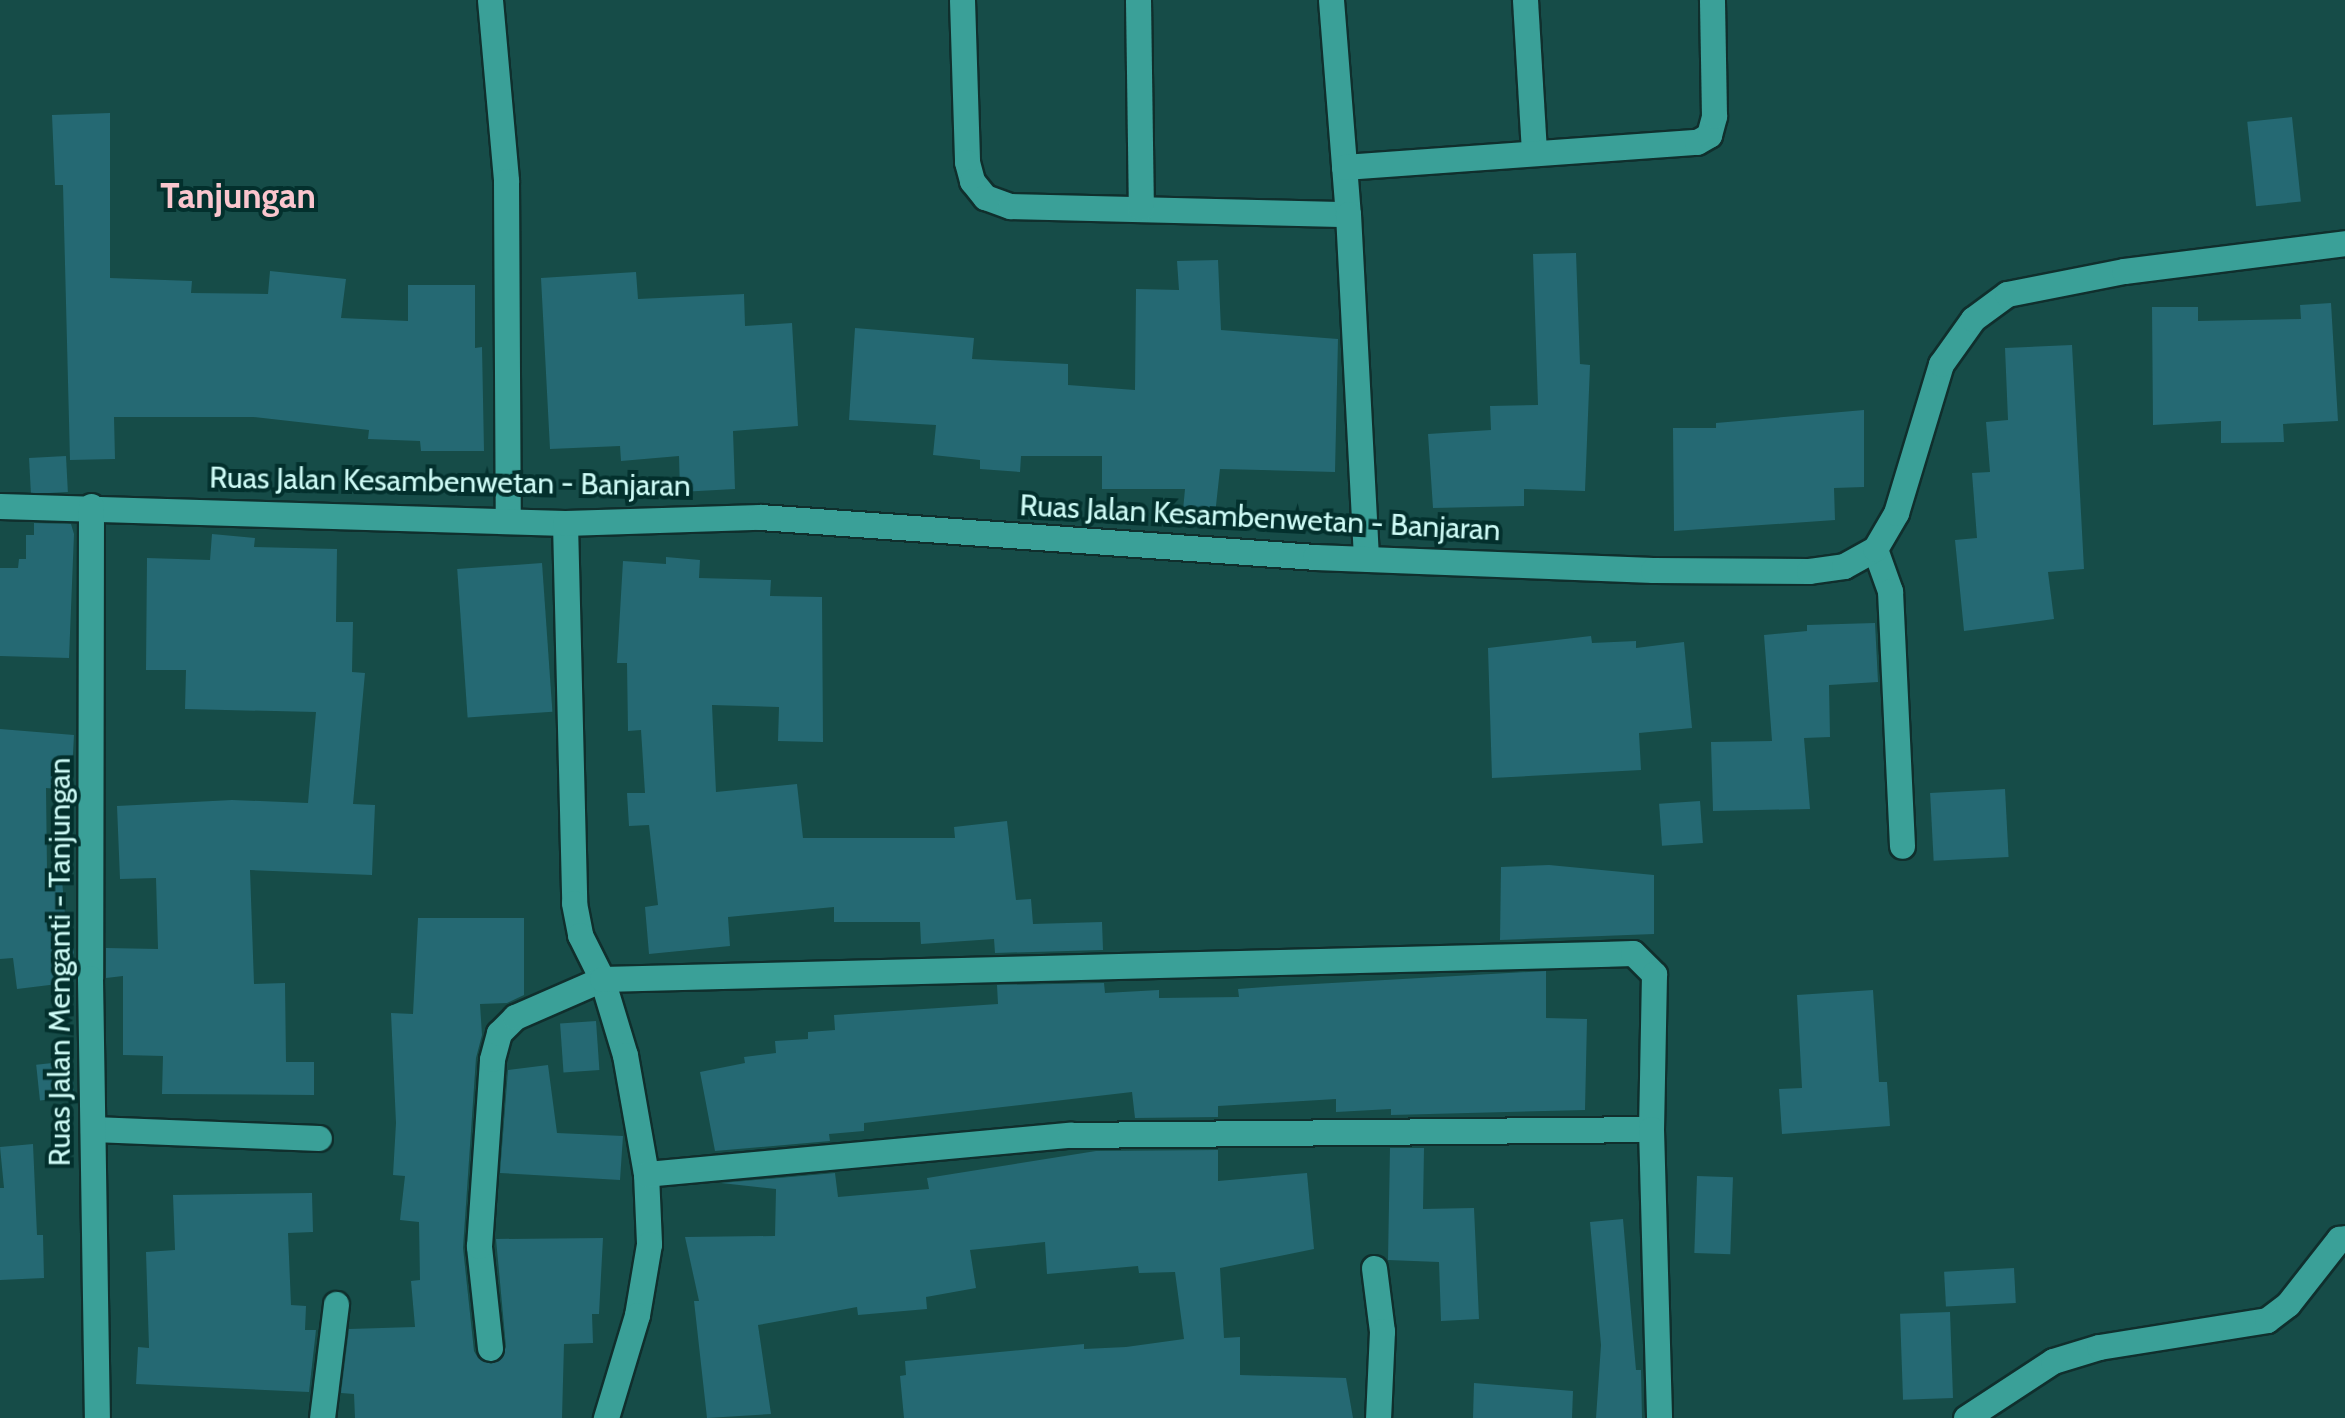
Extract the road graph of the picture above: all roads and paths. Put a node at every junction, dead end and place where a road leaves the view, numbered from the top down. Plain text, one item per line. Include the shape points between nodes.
1 (490, 0) edge
2 (962, 0) edge
3 (1138, 0) edge
4 (1331, 0) edge
5 (1526, 0) edge
6 (1712, 0) edge
7 (1534, 150) junction
8 (1344, 166) junction
9 (1141, 208) junction
10 (1348, 214) junction
11 (2345, 244) edge
12 (0, 506) edge
13 (91, 506) junction
14 (508, 520) junction
15 (565, 523) junction
16 (1875, 549) junction
17 (1366, 559) junction
18 (1902, 846) dead end
19 (602, 979) junction
20 (93, 1130) junction
21 (1652, 1130) junction
22 (319, 1138) dead end
23 (646, 1174) junction
24 (2345, 1238) edge
25 (1374, 1268) dead end
26 (336, 1304) dead end
27 (490, 1348) dead end
28 (97, 1418) edge
29 (322, 1418) edge
30 (606, 1418) edge
31 (1378, 1418) edge
32 (1659, 1418) edge
33 (1966, 1418) edge

1 - 14 street via 506,182
2 - 9 street via 967,162 985,197 1010,206
3 - 9 street
4 - 8 street
5 - 7 street
6 - 7 street via 1710,135 1697,142
7 - 8 street
8 - 10 street
9 - 10 street
10 - 17 street
11 - 16 street via 2124,270 2007,294 1973,319 1940,364 1896,513
12 - 13 street, Ruas Jalan Kesambenwetan - Banjaran
13 - 14 street, Ruas Jalan Kesambenwetan - Banjaran
13 - 20 street, Ruas Jalan Menganti - Tanjungan
14 - 15 street, Ruas Jalan Kesambenwetan - Banjaran
15 - 17 street, Ruas Jalan Kesambenwetan - Banjaran via 760,517
15 - 19 street via 572,885 580,935
16 - 17 street, Ruas Jalan Kesambenwetan - Banjaran via 1844,566 1809,571
16 - 18 street via 1890,591
19 - 21 street via 1633,953 1654,974
19 - 23 street
19 - 27 street via 515,1017 499,1033 479,1246
20 - 22 street
20 - 28 street, Ruas Jalan Menganti - Tanjungan
21 - 23 street via 1070,1135
21 - 32 street
23 - 30 street via 649,1244 637,1315
24 - 33 street via 2267,1320 2099,1347 2053,1362
25 - 31 street via 1383,1346
26 - 29 street

